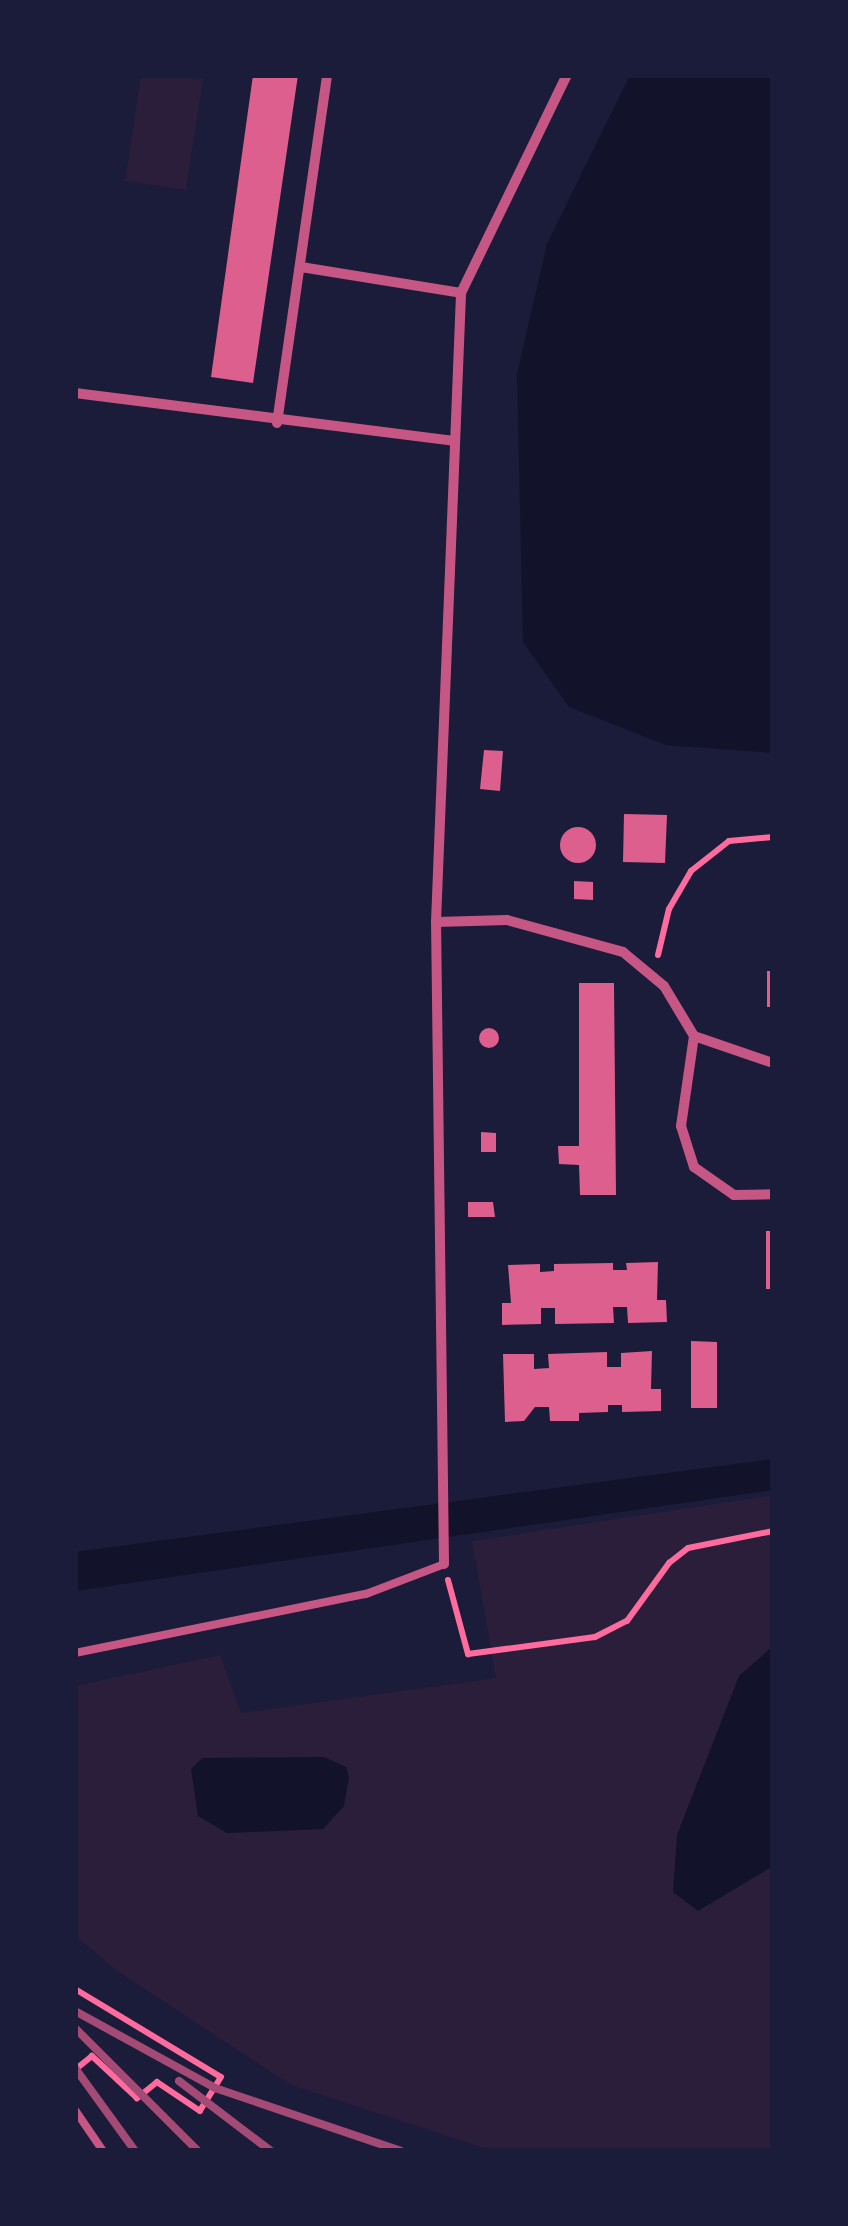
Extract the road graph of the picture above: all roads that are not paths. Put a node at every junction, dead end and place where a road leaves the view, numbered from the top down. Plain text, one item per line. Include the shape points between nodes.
1 (327, 75) edge
2 (568, 75) edge
3 (301, 267) junction
4 (461, 293) junction
5 (75, 393) edge
6 (277, 423) junction
7 (454, 441) junction
8 (436, 922) junction
9 (694, 1036) junction
10 (773, 1064) edge
11 (773, 1194) edge
12 (444, 1564) joint
13 (75, 1653) edge
14 (75, 2110) edge
15 (102, 2151) edge

1 - 3 street
2 - 4 street
3 - 4 street
3 - 6 street
4 - 7 street
5 - 6 street
6 - 7 street
7 - 8 street
8 - 9 street via 507,920 567,932 648,968
8 - 12 street
9 - 10 street
9 - 11 street via 681,1126 694,1167 734,1196
12 - 13 lane via 366,1594
14 - 15 lane

